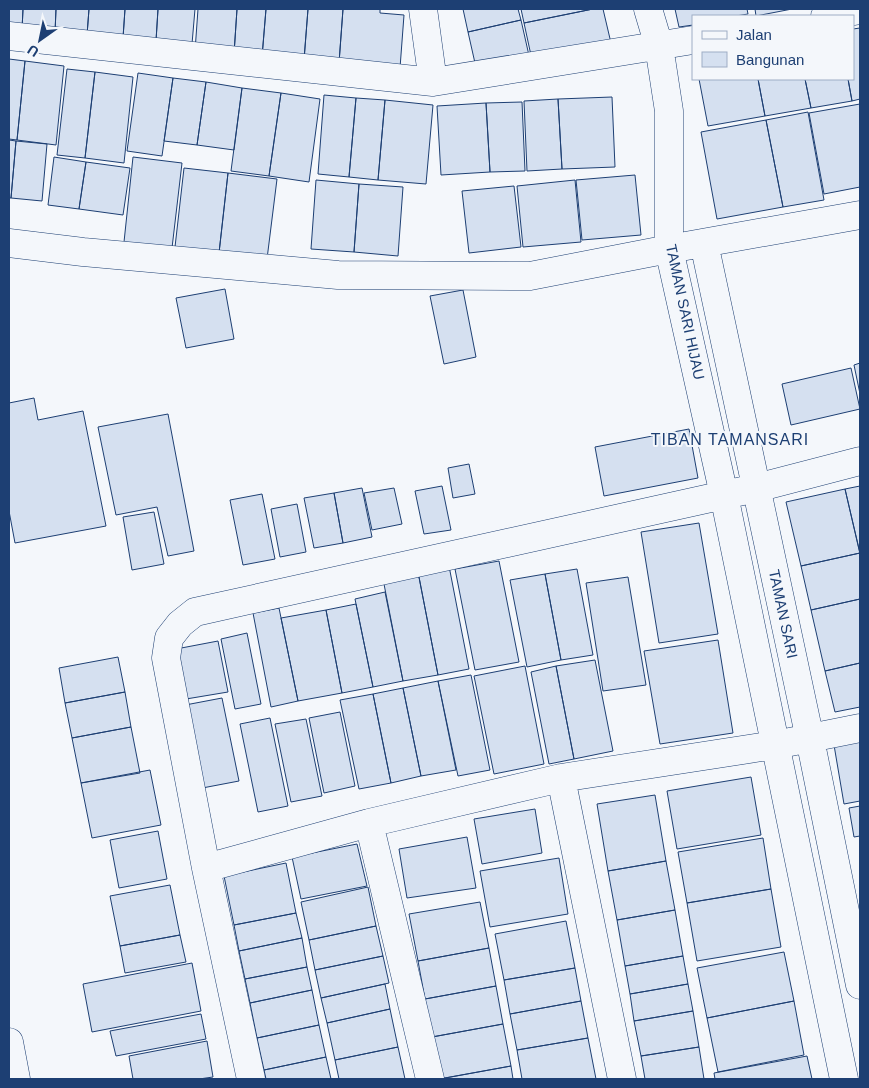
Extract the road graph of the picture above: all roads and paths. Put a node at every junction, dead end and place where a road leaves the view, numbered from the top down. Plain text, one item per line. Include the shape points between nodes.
1 (423, 9) edge
2 (648, 9) edge
3 (860, 10) edge
4 (832, 15) edge
5 (9, 36) edge
6 (692, 40) edge
7 (659, 46) junction
8 (433, 82) junction
9 (860, 215) edge
10 (9, 243) edge
11 (704, 243) junction
12 (669, 249) junction
13 (860, 461) edge
14 (756, 488) junction
15 (724, 495) junction
16 (860, 728) edge
17 (810, 739) junction
18 (775, 745) junction
19 (561, 778) junction
20 (369, 823) junction
21 (206, 868) junction
22 (860, 985) edge
23 (9, 1042) edge
24 (16, 1079) edge
25 (251, 1079) edge
26 (430, 1079) edge
27 (622, 1079) edge
28 (844, 1079) edge

1 - 8 street
2 - 7 street, TAMAN SARI HIJAU
3 - 4 street
5 - 8 street
6 - 7 street
7 - 8 street
7 - 12 street, TAMAN SARI HIJAU via 669,111
9 - 11 street
10 - 12 street via 338,275 530,276
11 - 12 street
11 - 14 street, TAMAN SARI
12 - 15 street, TAMAN SARI HIJAU
13 - 14 street
14 - 15 street
14 - 17 street, TAMAN SARI
15 - 18 street
15 - 21 street via 195,612 169,638 166,658
16 - 17 street
17 - 18 street
17 - 22 street, TAMAN SARI
18 - 19 street
18 - 28 street
19 - 20 street
19 - 27 street
20 - 21 street
20 - 26 street
21 - 25 street
23 - 24 street

